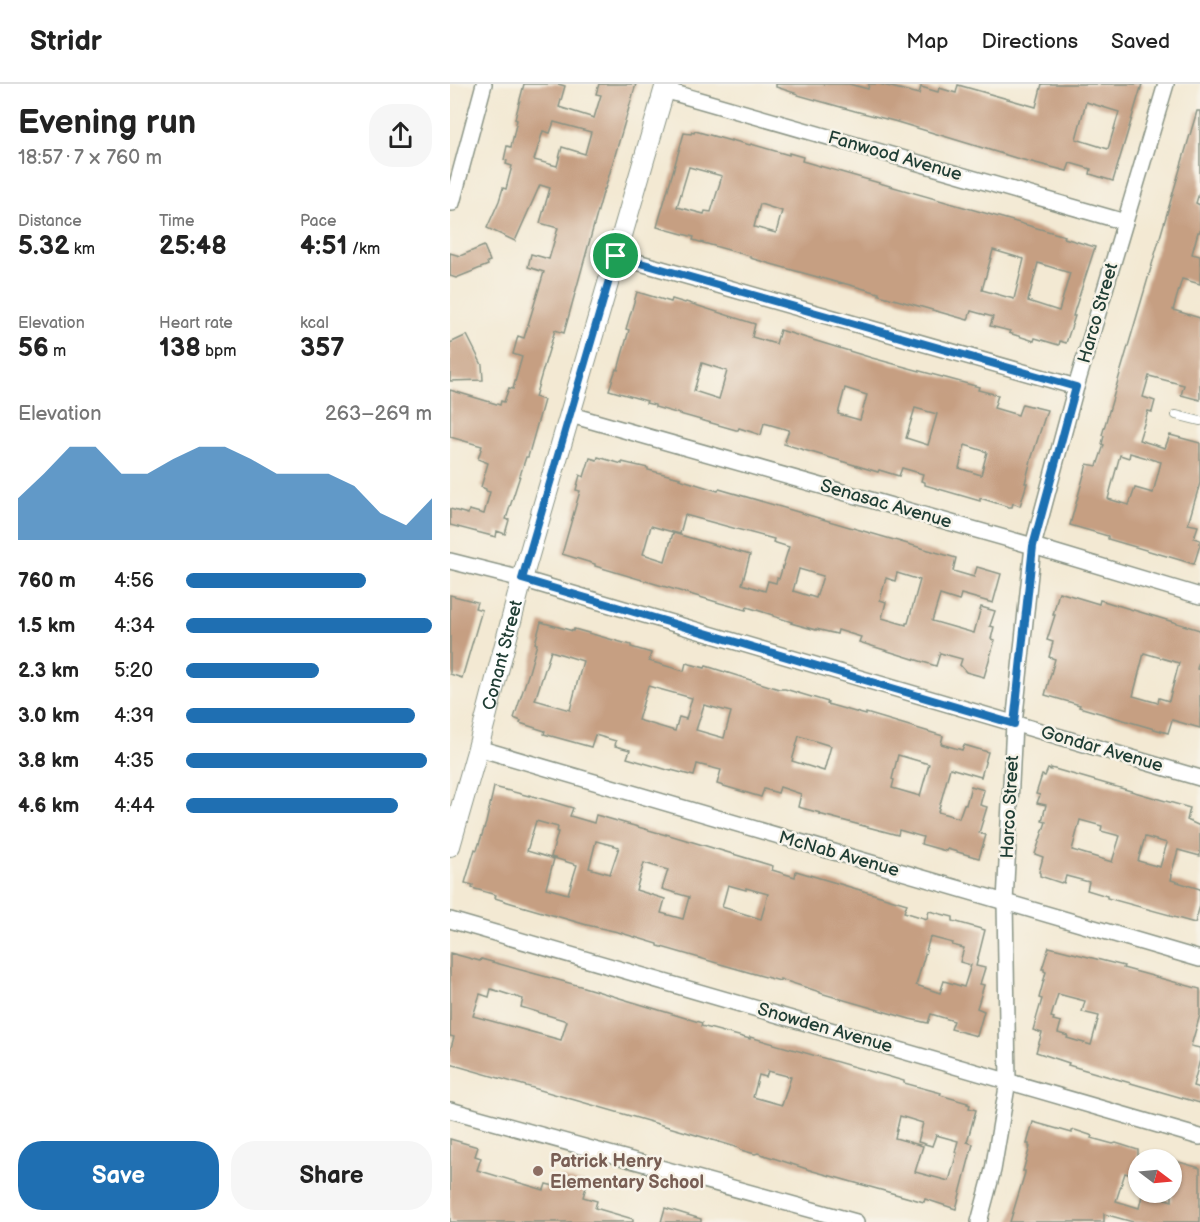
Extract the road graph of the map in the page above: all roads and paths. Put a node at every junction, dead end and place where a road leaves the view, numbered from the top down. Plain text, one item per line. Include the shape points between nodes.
1 (484, 84) edge
2 (1166, 84) edge
3 (665, 87) edge
4 (450, 203) edge
5 (1125, 222) junction
6 (616, 256) junction
7 (1076, 387) junction
8 (571, 415) junction
9 (1176, 415) dead end
10 (1200, 421) edge
11 (1033, 546) junction
12 (450, 561) edge
13 (522, 579) junction
14 (1200, 596) edge
15 (1014, 724) junction
16 (478, 748) junction
17 (1200, 778) edge
18 (450, 846) edge
19 (1005, 902) junction
20 (450, 920) edge
21 (1200, 959) edge
22 (1008, 1081) junction
23 (450, 1110) edge
24 (1200, 1137) edge
25 (824, 1218) edge
26 (856, 1222) edge
27 (979, 1222) edge

1 - 4 street
2 - 5 street, Harco Street
3 - 5 street, Fanwood Avenue
3 - 6 street, Conant Street
5 - 7 street, Harco Street
6 - 7 street
6 - 8 street, Conant Street
7 - 11 street, Harco Street
8 - 11 street, Senasac Avenue
8 - 13 street, Conant Street
9 - 10 lane
11 - 14 street, Senasac Avenue
11 - 15 street, Harco Street
12 - 13 street, Gondar Avenue
13 - 15 street, Gondar Avenue
13 - 16 street, Conant Street
15 - 17 street, Gondar Avenue
15 - 19 street, Harco Street
16 - 18 street, Conant Street
16 - 19 street, McNab Avenue
19 - 21 street, McNab Avenue
19 - 22 street, Harco Street
20 - 22 street, Snowden Avenue
22 - 24 street, Snowden Avenue
22 - 27 street, Harco Street via 993,1170
23 - 25 street
25 - 26 street

